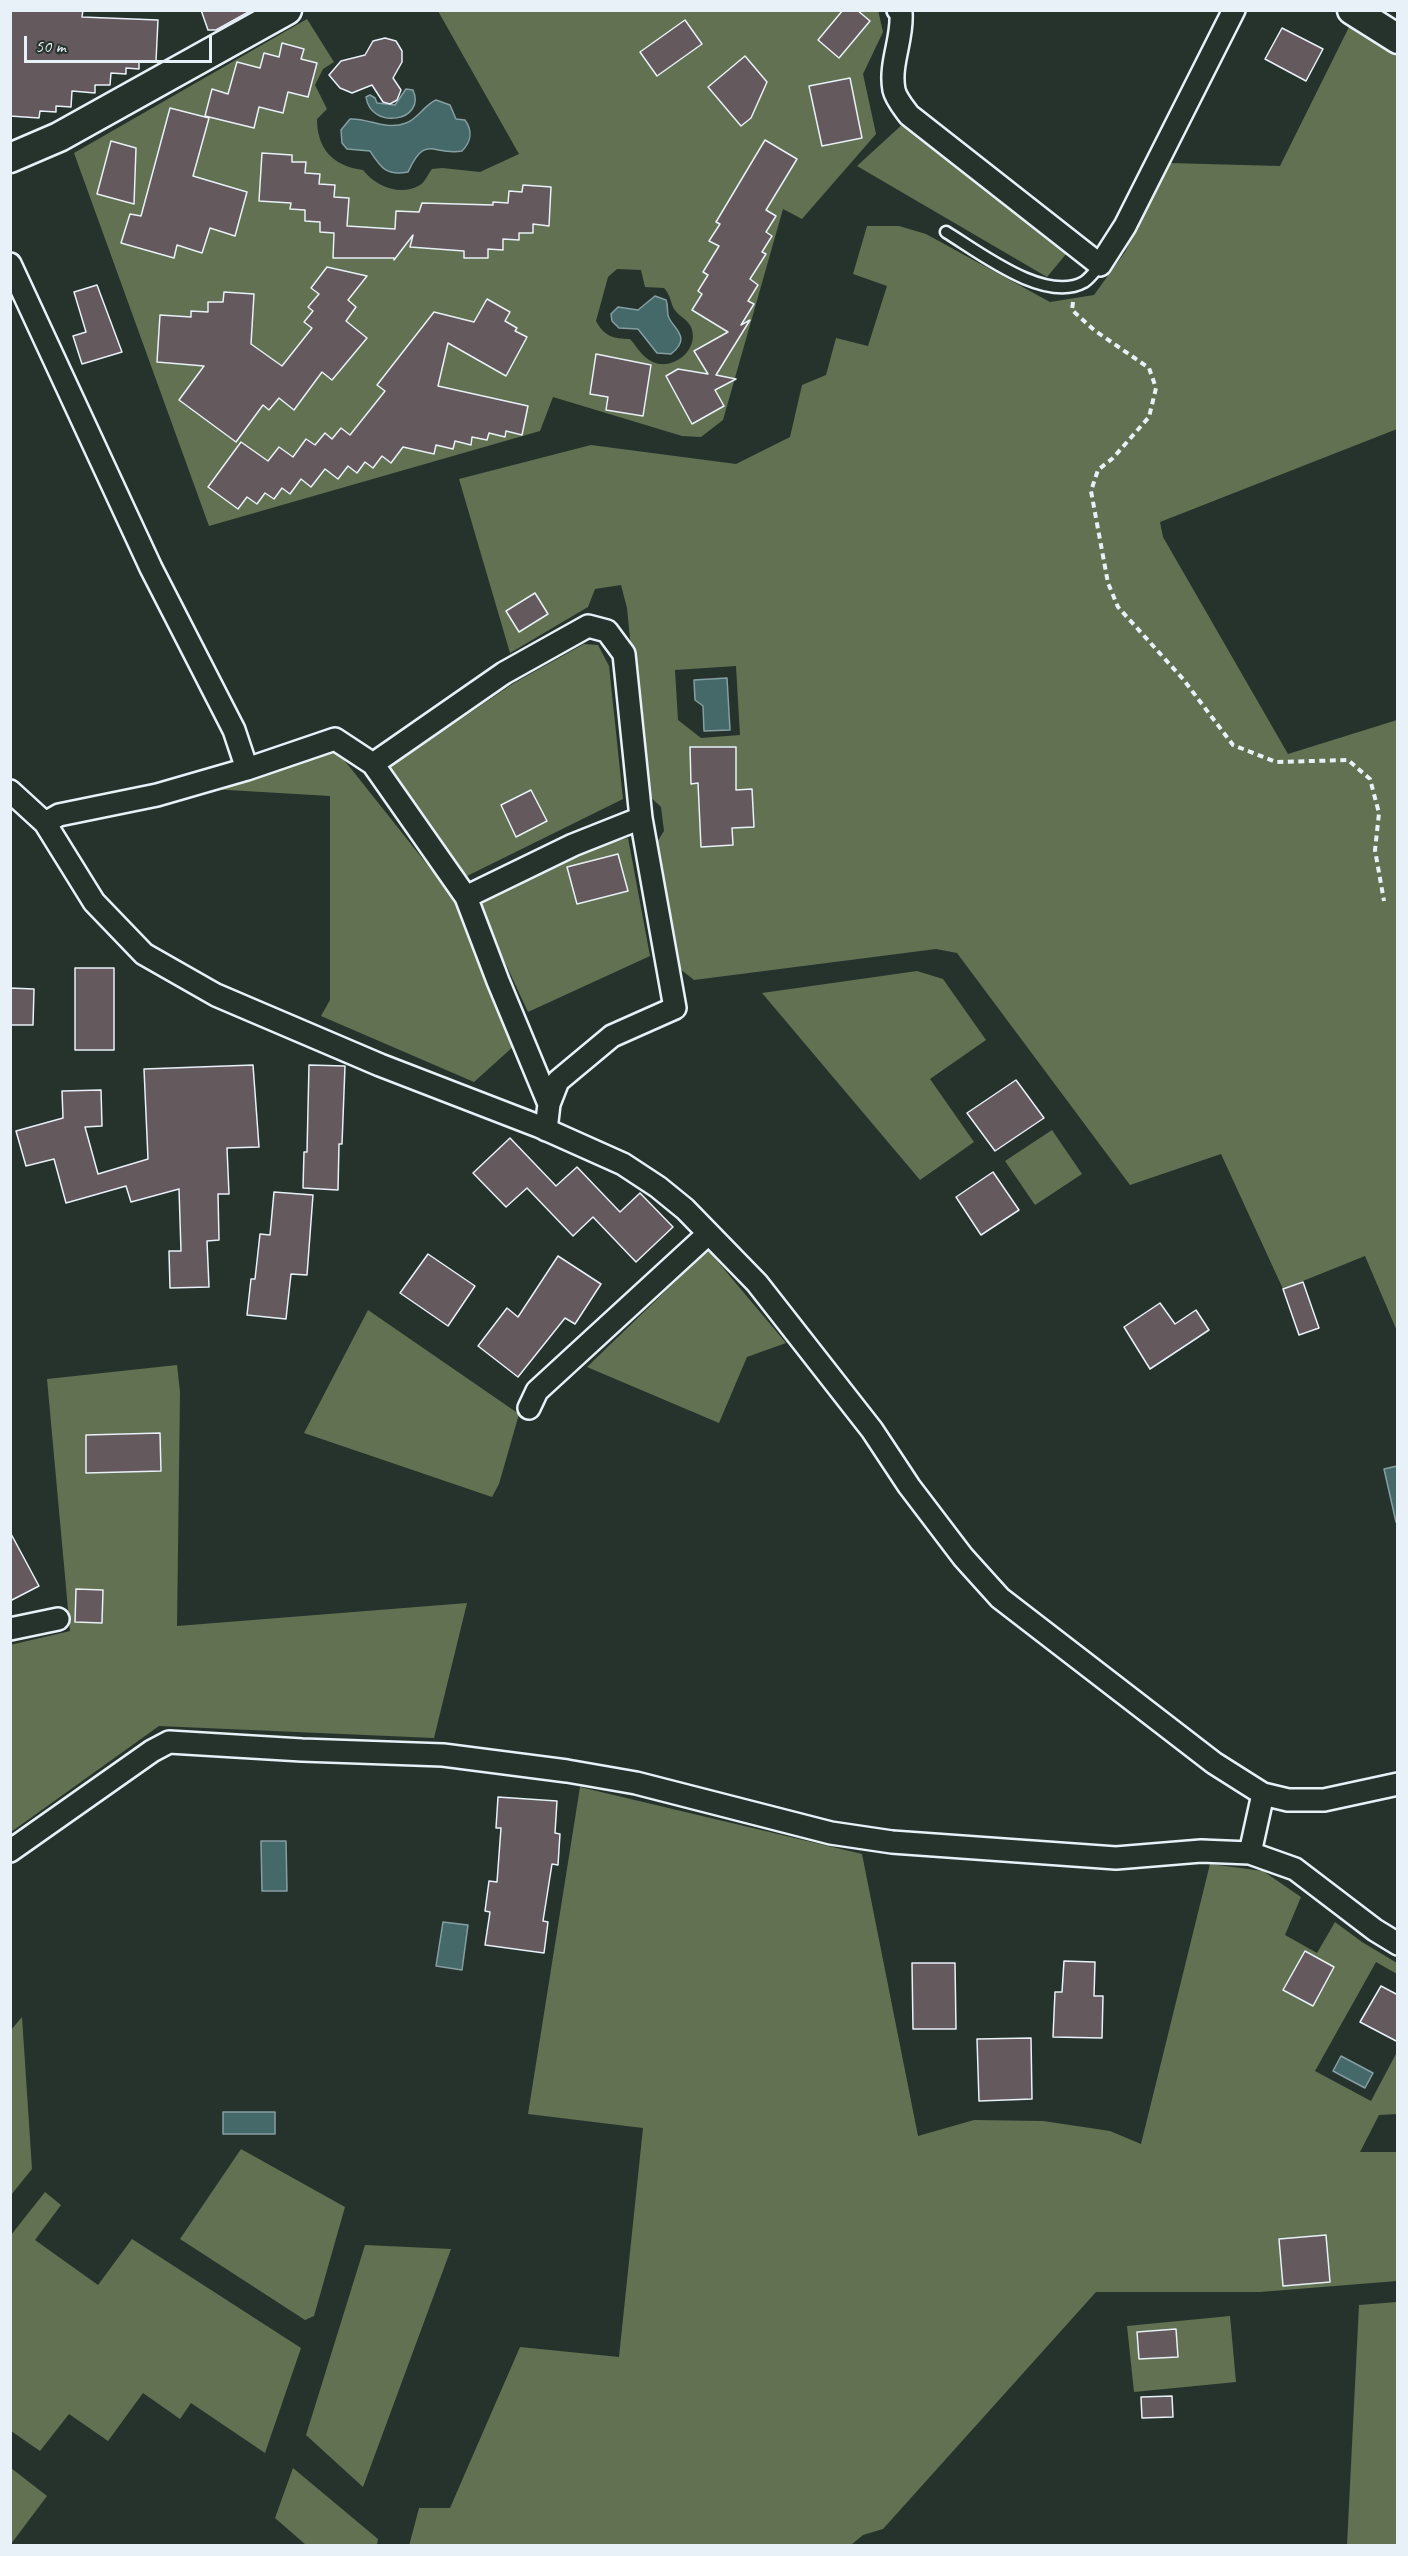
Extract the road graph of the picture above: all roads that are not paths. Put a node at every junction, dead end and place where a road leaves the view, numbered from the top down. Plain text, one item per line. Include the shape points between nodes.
1 (287, 10) edge
2 (898, 10) edge
3 (1234, 10) edge
4 (1352, 10) edge
5 (1398, 39) edge
6 (10, 158) edge
7 (946, 232) dead end
8 (10, 264) edge
9 (1100, 265) junction
10 (373, 764) junction
11 (247, 769) junction
12 (10, 791) edge
13 (641, 818) junction
14 (45, 823) junction
15 (466, 897) junction
16 (549, 1104) junction
17 (546, 1130) junction
18 (708, 1234) junction
19 (529, 1408) dead end
20 (58, 1619) dead end
21 (10, 1629) edge
22 (1398, 1784) edge
23 (1263, 1794) junction
24 (10, 1851) edge
25 (1250, 1853) junction
26 (1398, 1944) edge

1 - 6 street via 59,137
2 - 9 street via 902,28 894,64 894,92 909,115
3 - 9 street via 1125,226
4 - 5 street
7 - 9 lane via 1018,275 1049,287 1074,287 1087,281
8 - 11 street via 151,568 234,730
10 - 11 street via 335,739
10 - 13 street via 504,673 588,626 607,632 624,654
10 - 15 street
11 - 14 street via 157,795 59,815
12 - 14 street
13 - 15 street via 573,845
13 - 16 street via 675,1008 612,1036 558,1081
14 - 17 street via 94,902 144,954 216,995 278,1023
15 - 16 street
16 - 17 street
17 - 18 street via 623,1164 685,1209
18 - 19 street via 537,1392
18 - 23 street via 757,1283 872,1430 963,1557 1000,1598 1214,1763
20 - 21 street
22 - 23 street via 1324,1800 1288,1800
23 - 25 street
24 - 25 street via 169,1742 443,1755 556,1770 636,1783 831,1833 892,1842 1116,1858 1201,1851
25 - 26 street via 1295,1869

